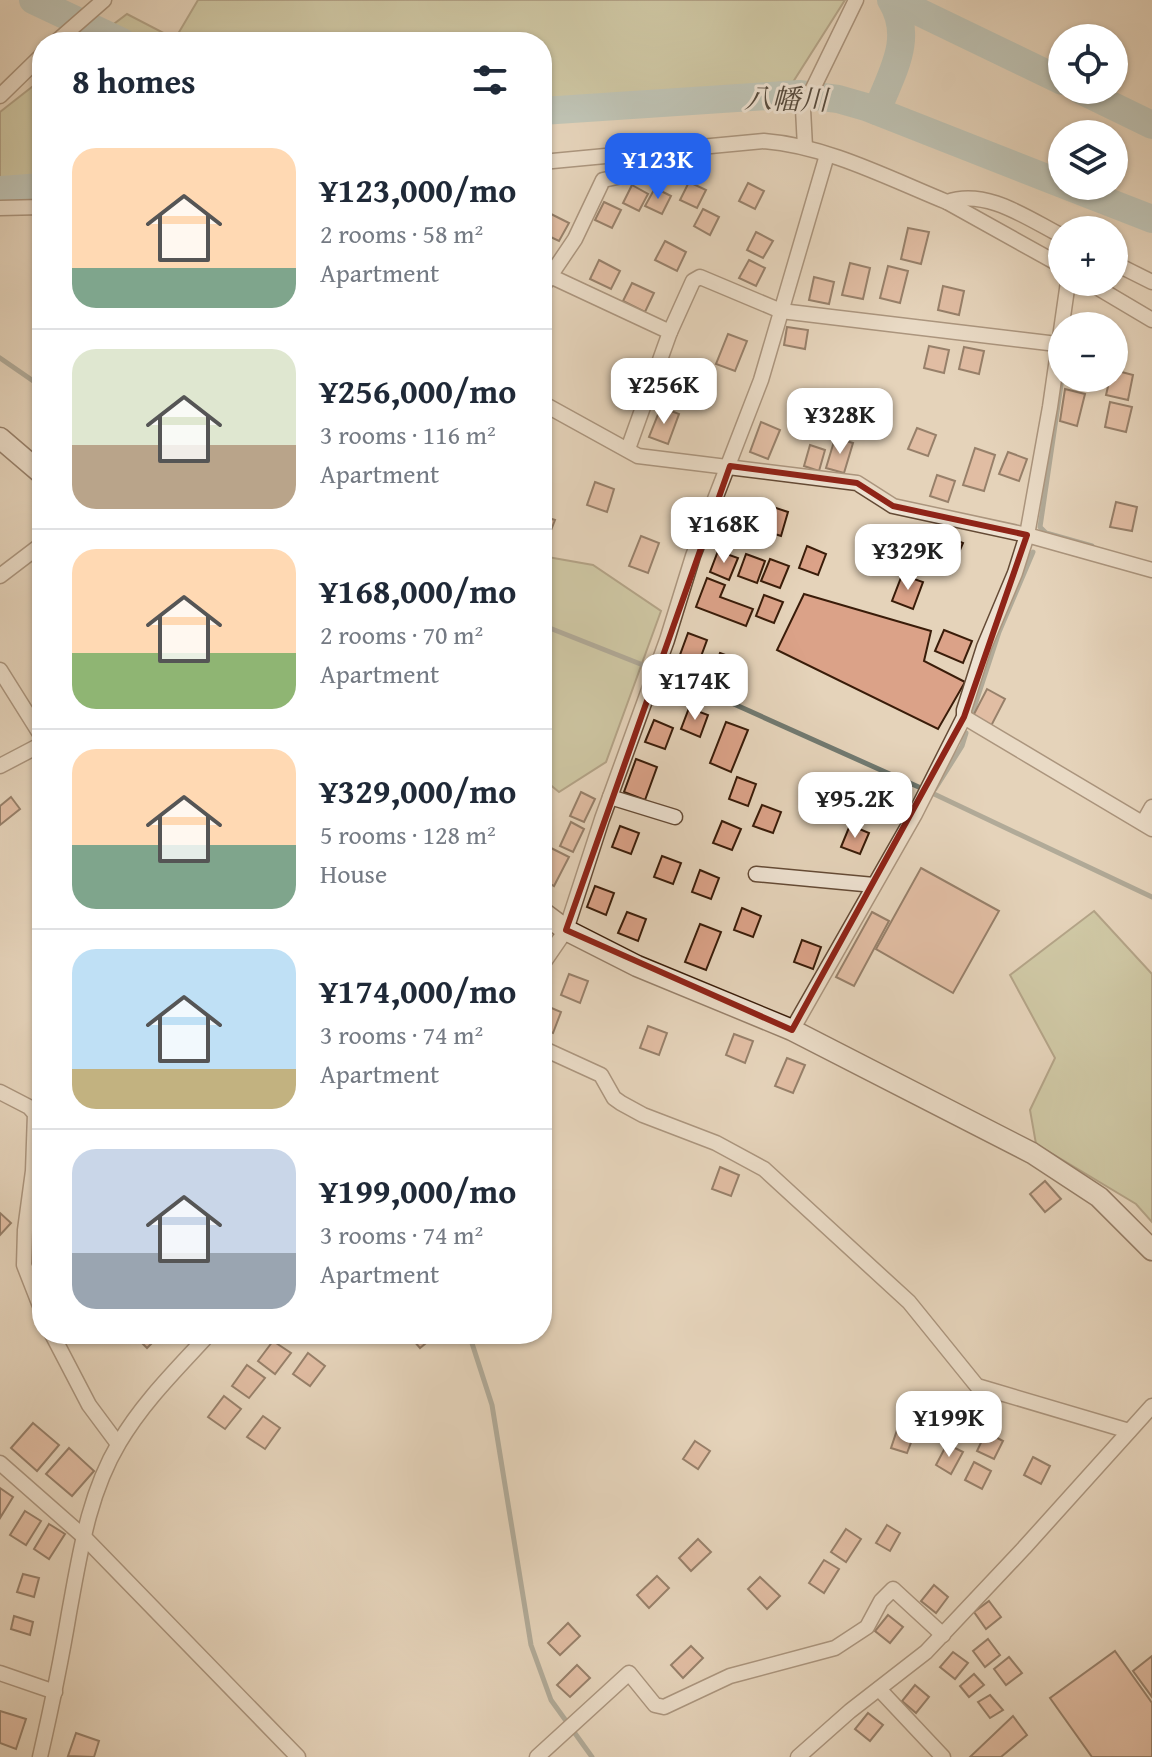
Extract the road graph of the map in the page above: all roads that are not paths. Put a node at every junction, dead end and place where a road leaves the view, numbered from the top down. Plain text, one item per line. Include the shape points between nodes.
1 (104, 0) edge
2 (856, 0) edge
3 (66, 32) edge
4 (32, 65) edge
5 (0, 96) edge
6 (805, 147) junction
7 (655, 153) junction
8 (827, 155) junction
9 (552, 161) edge
10 (947, 202) junction
11 (32, 207) edge
12 (0, 208) edge
13 (1048, 229) edge
14 (1048, 258) edge
15 (1128, 270) edge
16 (552, 273) edge
17 (1152, 282) edge
18 (552, 284) edge
19 (1112, 296) edge
20 (781, 311) junction
21 (1152, 320) edge
22 (670, 332) junction
23 (1048, 343) edge
24 (1052, 392) edge
25 (552, 408) edge
26 (0, 438) edge
27 (628, 449) junction
28 (32, 465) edge
29 (730, 466) junction
30 (1027, 535) junction
31 (32, 552) edge
32 (1152, 570) edge
33 (0, 576) edge
34 (0, 670) edge
35 (964, 717) junction
36 (32, 721) edge
37 (32, 749) edge
38 (0, 766) edge
39 (610, 797) junction
40 (1152, 807) edge
41 (675, 817) dead end
42 (1147, 826) edge
43 (756, 874) dead end
44 (874, 885) junction
45 (552, 920) edge
46 (566, 930) junction
47 (552, 950) edge
48 (792, 1030) junction
49 (552, 1053) edge
50 (0, 1092) edge
51 (32, 1110) edge
52 (32, 1199) edge
53 (1152, 1250) edge
54 (32, 1285) edge
55 (57, 1344) edge
56 (200, 1344) edge
57 (1152, 1406) edge
58 (1129, 1431) junction
59 (118, 1444) junction
60 (0, 1463) edge
61 (83, 1536) junction
62 (943, 1635) junction
63 (0, 1673) edge
64 (879, 1689) junction
65 (55, 1692) junction
66 (40, 1757) edge
67 (298, 1757) edge
68 (537, 1757) edge
69 (798, 1757) edge
70 (943, 1757) edge

1 - 3 street
2 - 6 street via 803,109
4 - 5 street
6 - 7 street via 764,141
6 - 8 street
7 - 9 street
7 - 16 street via 636,173 603,180
8 - 10 street
8 - 20 street
10 - 13 street via 961,197 992,201
10 - 14 street
11 - 12 street
15 - 17 street
18 - 22 street
19 - 21 street
20 - 22 street via 700,277 693,281
20 - 23 street
20 - 29 street
22 - 27 street
24 - 30 street
25 - 27 street
26 - 28 street
27 - 29 street via 638,456
29 - 30 street via 857,483 893,506
29 - 39 street via 693,556
30 - 32 street
30 - 35 street
31 - 33 street
34 - 36 street
35 - 42 street
35 - 44 street
37 - 38 street
39 - 41 street
39 - 46 street
40 - 42 street
43 - 44 street
44 - 48 street
45 - 46 street
46 - 47 street
46 - 48 street via 637,966
48 - 53 street via 1045,1161 1099,1197
49 - 58 street via 601,1075 621,1103 764,1169 909,1302 977,1386
50 - 51 street
52 - 54 street via 24,1265
55 - 59 street via 89,1405
56 - 59 street
57 - 58 street
58 - 62 street
59 - 61 street
60 - 61 street
61 - 65 street
61 - 67 street
62 - 64 street
62 - 68 street via 893,1589 867,1627 835,1648 730,1676 664,1707 655,1705 629,1673
63 - 65 street
64 - 69 street
64 - 70 street
65 - 66 street

